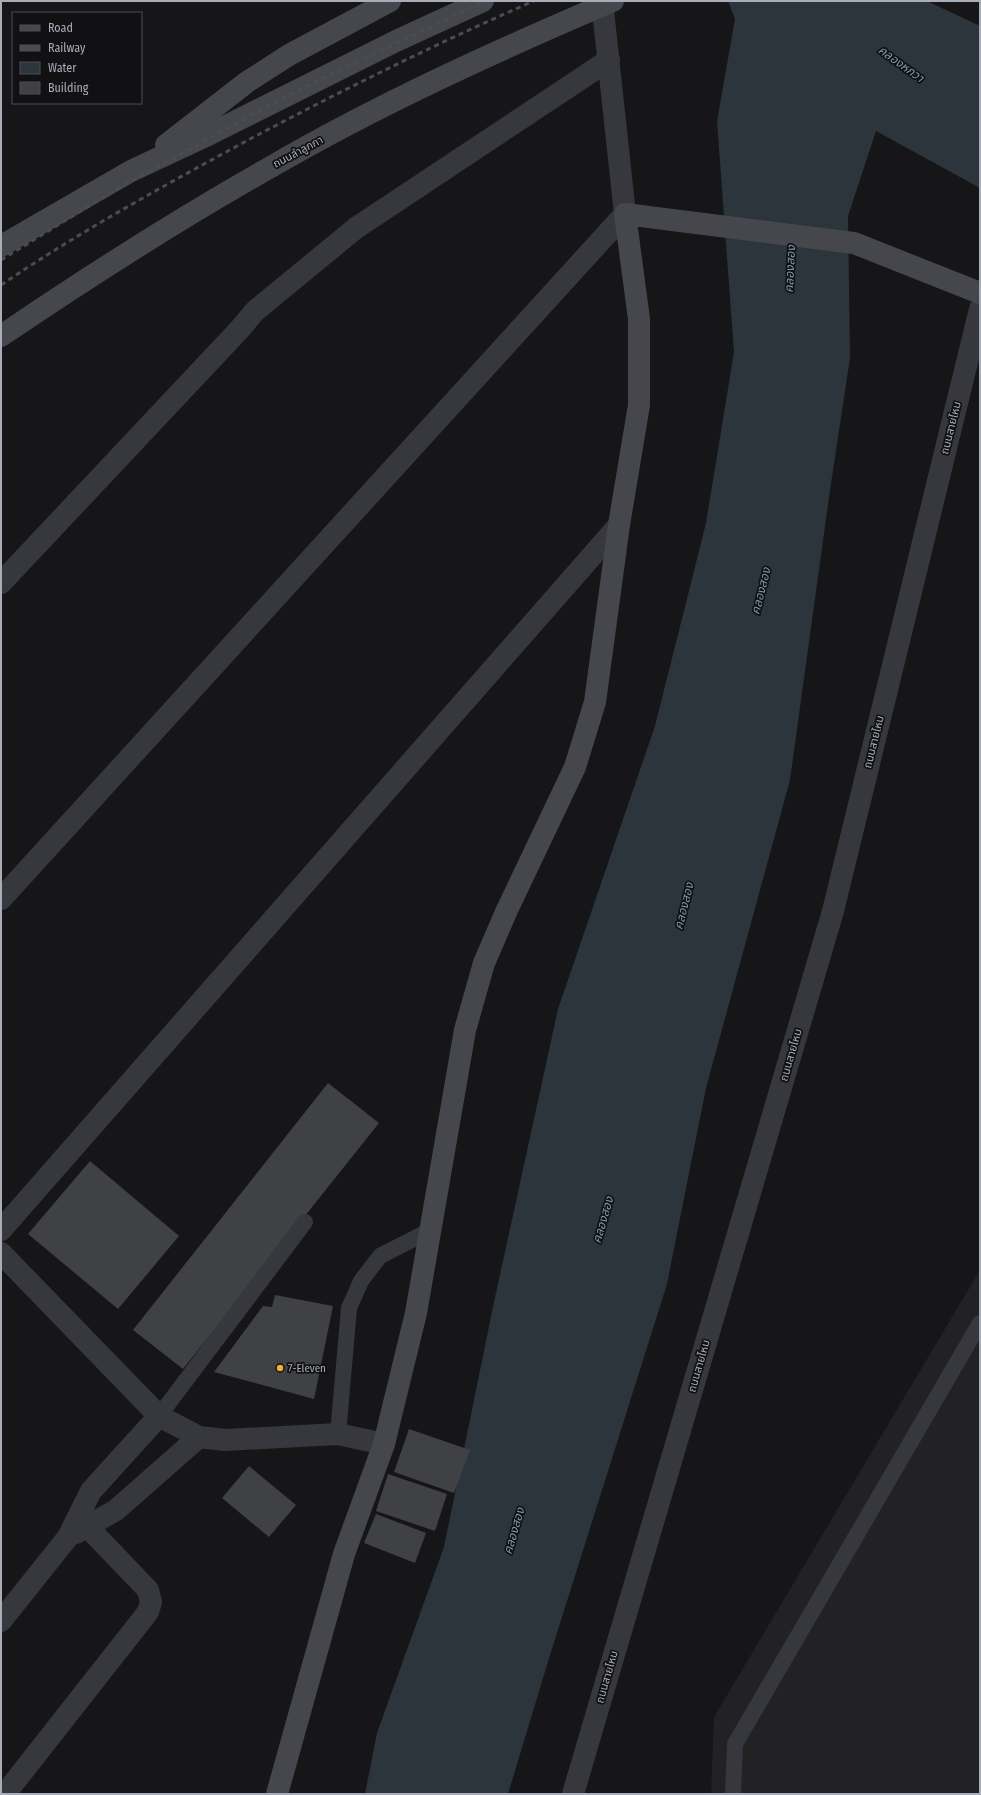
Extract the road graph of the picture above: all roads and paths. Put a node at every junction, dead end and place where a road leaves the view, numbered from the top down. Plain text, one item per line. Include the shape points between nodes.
1 (390, 1) edge
2 (483, 1) edge
3 (602, 1) edge
4 (613, 1) edge
5 (609, 60) junction
6 (132, 171) junction
7 (626, 214) junction
8 (1, 246) edge
9 (980, 292) edge
10 (980, 309) edge
11 (1, 336) edge
12 (619, 525) junction
13 (1, 583) edge
14 (1, 899) edge
15 (305, 1222) dead end
16 (1, 1230) edge
17 (429, 1231) junction
18 (1, 1253) edge
19 (980, 1323) edge
20 (159, 1416) junction
21 (338, 1434) junction
22 (199, 1437) junction
23 (384, 1444) junction
24 (83, 1522) junction
25 (1, 1621) edge
26 (5, 1794) edge
27 (277, 1794) edge
28 (573, 1794) edge
29 (733, 1794) edge

1 - 6 street via 289,55 248,82
2 - 6 street
3 - 5 street
4 - 11 street, ถนนลำลูกกา, bridge via 475,62 270,167 163,230
5 - 7 street
5 - 13 street via 356,228 254,311
6 - 8 street
7 - 9 street via 854,243
7 - 12 street via 639,319 639,405
7 - 14 street
10 - 28 street, ถนนสายไหม via 833,911
12 - 16 street
12 - 17 street via 595,702 575,767 484,964 465,1030
15 - 20 lane
17 - 21 lane via 380,1256 361,1281 349,1308
17 - 23 street via 416,1313
18 - 20 street
19 - 29 lane via 735,1744
20 - 22 street
20 - 24 street via 92,1491
21 - 22 street via 225,1440
21 - 23 street
22 - 24 street via 116,1510
23 - 27 street via 344,1554
24 - 25 street
24 - 26 street via 148,1590 148,1612

